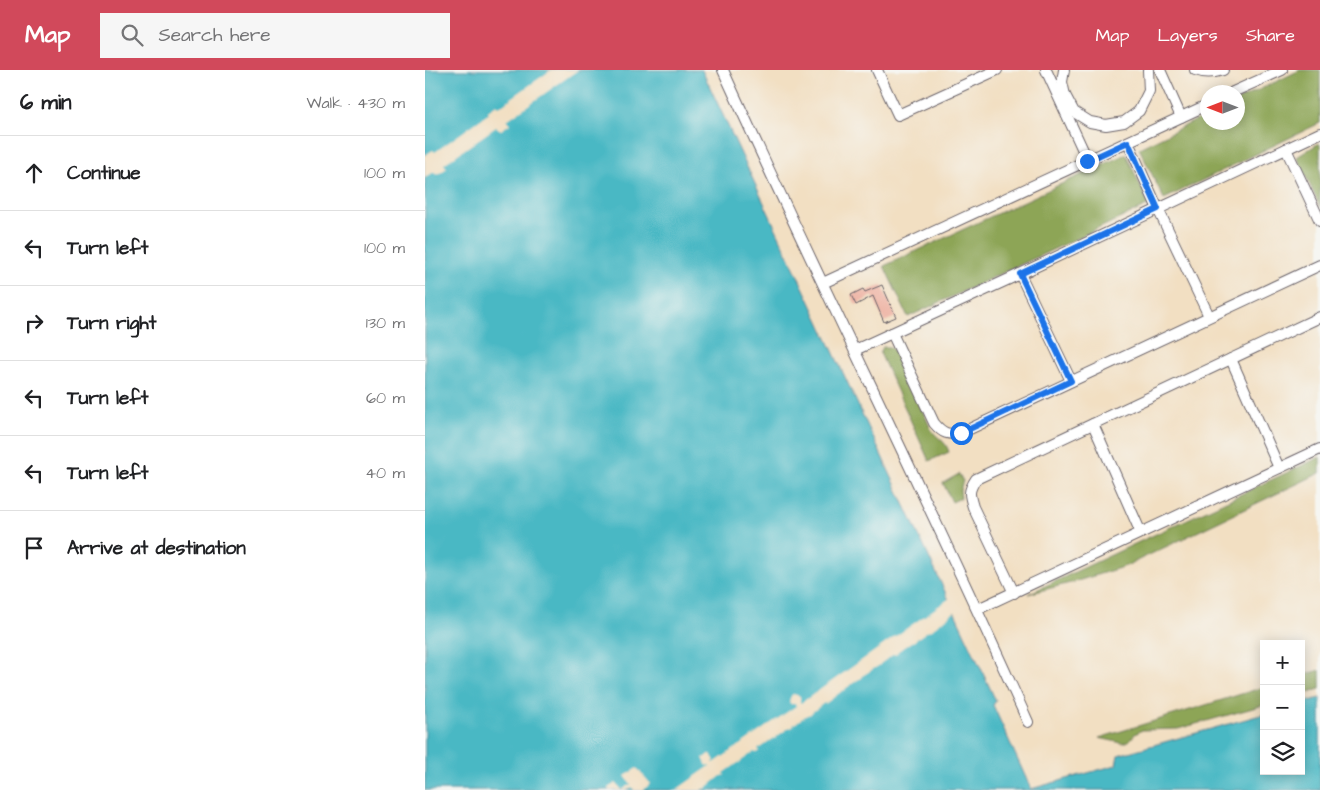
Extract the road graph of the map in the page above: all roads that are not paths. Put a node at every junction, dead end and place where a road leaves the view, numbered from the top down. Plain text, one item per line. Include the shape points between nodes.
1 (723, 70) edge
2 (877, 70) edge
3 (997, 70) edge
4 (1046, 70) edge
5 (1064, 70) edge
6 (1148, 70) edge
7 (1160, 70) edge
8 (1195, 70) edge
9 (1223, 70) edge
10 (1282, 70) edge
11 (1245, 87) edge
12 (1200, 108) edge
13 (1181, 117) junction
14 (1320, 133) edge
15 (1128, 142) junction
16 (1286, 149) junction
17 (1087, 161) junction
18 (1158, 209) junction
19 (1320, 222) edge
20 (1320, 265) edge
21 (1020, 274) junction
22 (823, 283) junction
23 (1209, 316) junction
24 (1320, 317) edge
25 (892, 333) junction
26 (855, 350) junction
27 (1231, 359) junction
28 (1071, 381) junction
29 (1093, 424) junction
30 (1320, 449) edge
31 (1279, 468) junction
32 (1141, 533) junction
33 (1014, 592) junction
34 (978, 609) junction
35 (1028, 722) dead end

1 - 22 lane
2 - 3 lane via 898,115
4 - 17 lane
5 - 6 lane via 1065,95 1074,112 1089,122 1106,126 1125,122 1139,111 1149,91
7 - 13 lane
8 - 9 lane
10 - 11 lane
12 - 13 lane
13 - 15 lane
14 - 16 lane
15 - 17 lane
15 - 18 lane
16 - 18 lane
16 - 19 lane
17 - 22 lane
18 - 21 lane
18 - 23 lane
20 - 23 lane
21 - 25 lane
21 - 28 lane
22 - 26 lane
23 - 28 lane
24 - 27 lane
25 - 26 lane
25 - 28 lane via 934,424 945,433 961,433
26 - 34 lane
27 - 29 lane
27 - 31 lane
29 - 32 lane
29 - 33 lane via 983,475 970,488 973,507
30 - 31 lane
31 - 32 lane
32 - 33 lane
33 - 34 lane
34 - 35 lane

